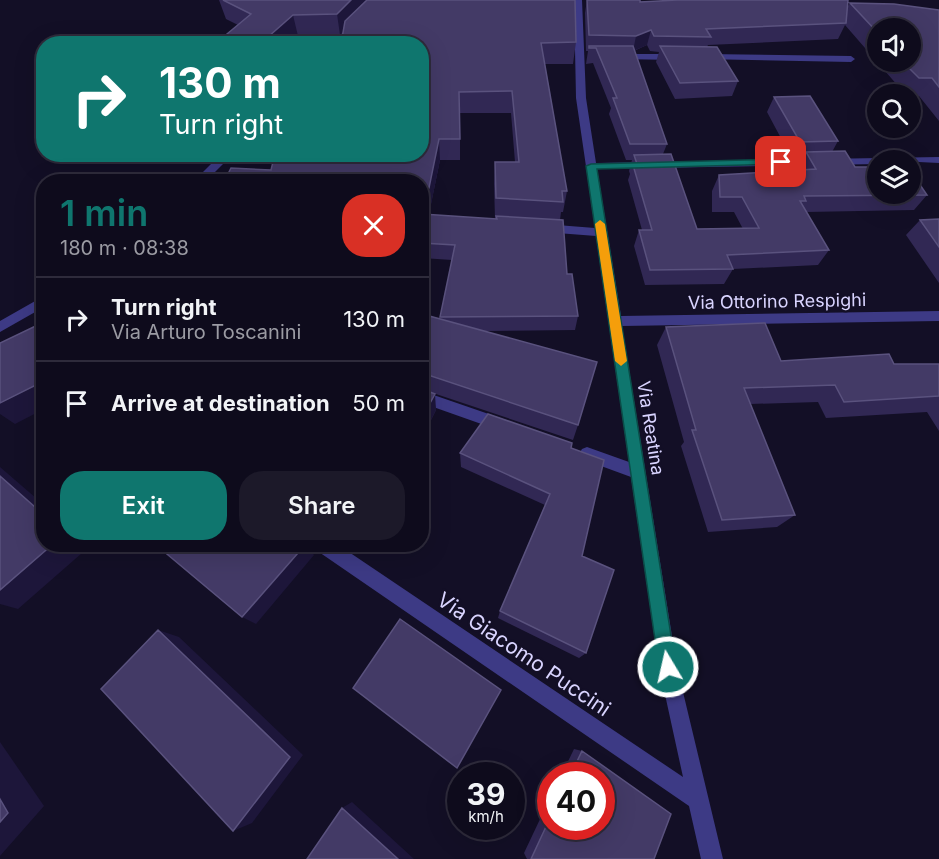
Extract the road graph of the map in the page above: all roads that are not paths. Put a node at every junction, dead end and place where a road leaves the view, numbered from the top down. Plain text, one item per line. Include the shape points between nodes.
1 (383, 0) edge
2 (578, 0) edge
3 (347, 36) edge
4 (603, 56) edge
5 (686, 57) edge
6 (698, 57) edge
7 (851, 59) dead end
8 (939, 160) edge
9 (219, 162) edge
10 (591, 166) junction
11 (207, 174) edge
12 (534, 228) edge
13 (601, 232) junction
14 (36, 306) edge
15 (939, 316) edge
16 (615, 321) junction
17 (0, 327) edge
18 (429, 399) edge
19 (519, 431) edge
20 (573, 450) edge
21 (638, 472) junction
22 (334, 552) edge
23 (700, 801) junction
24 (712, 859) edge

1 - 3 street
2 - 10 street, Via Reatina via 585,56 581,98
4 - 5 street
6 - 7 street
8 - 10 street
9 - 11 street
10 - 13 street, Via Reatina
12 - 13 street
13 - 16 street, Via Reatina
14 - 17 street
15 - 16 street, Via Ottorino Respighi
16 - 21 street, Via Reatina
18 - 19 street
20 - 21 street
21 - 23 street, Via Reatina via 668,667
22 - 23 street, Via Giacomo Puccini
23 - 24 street, Via Reatina

